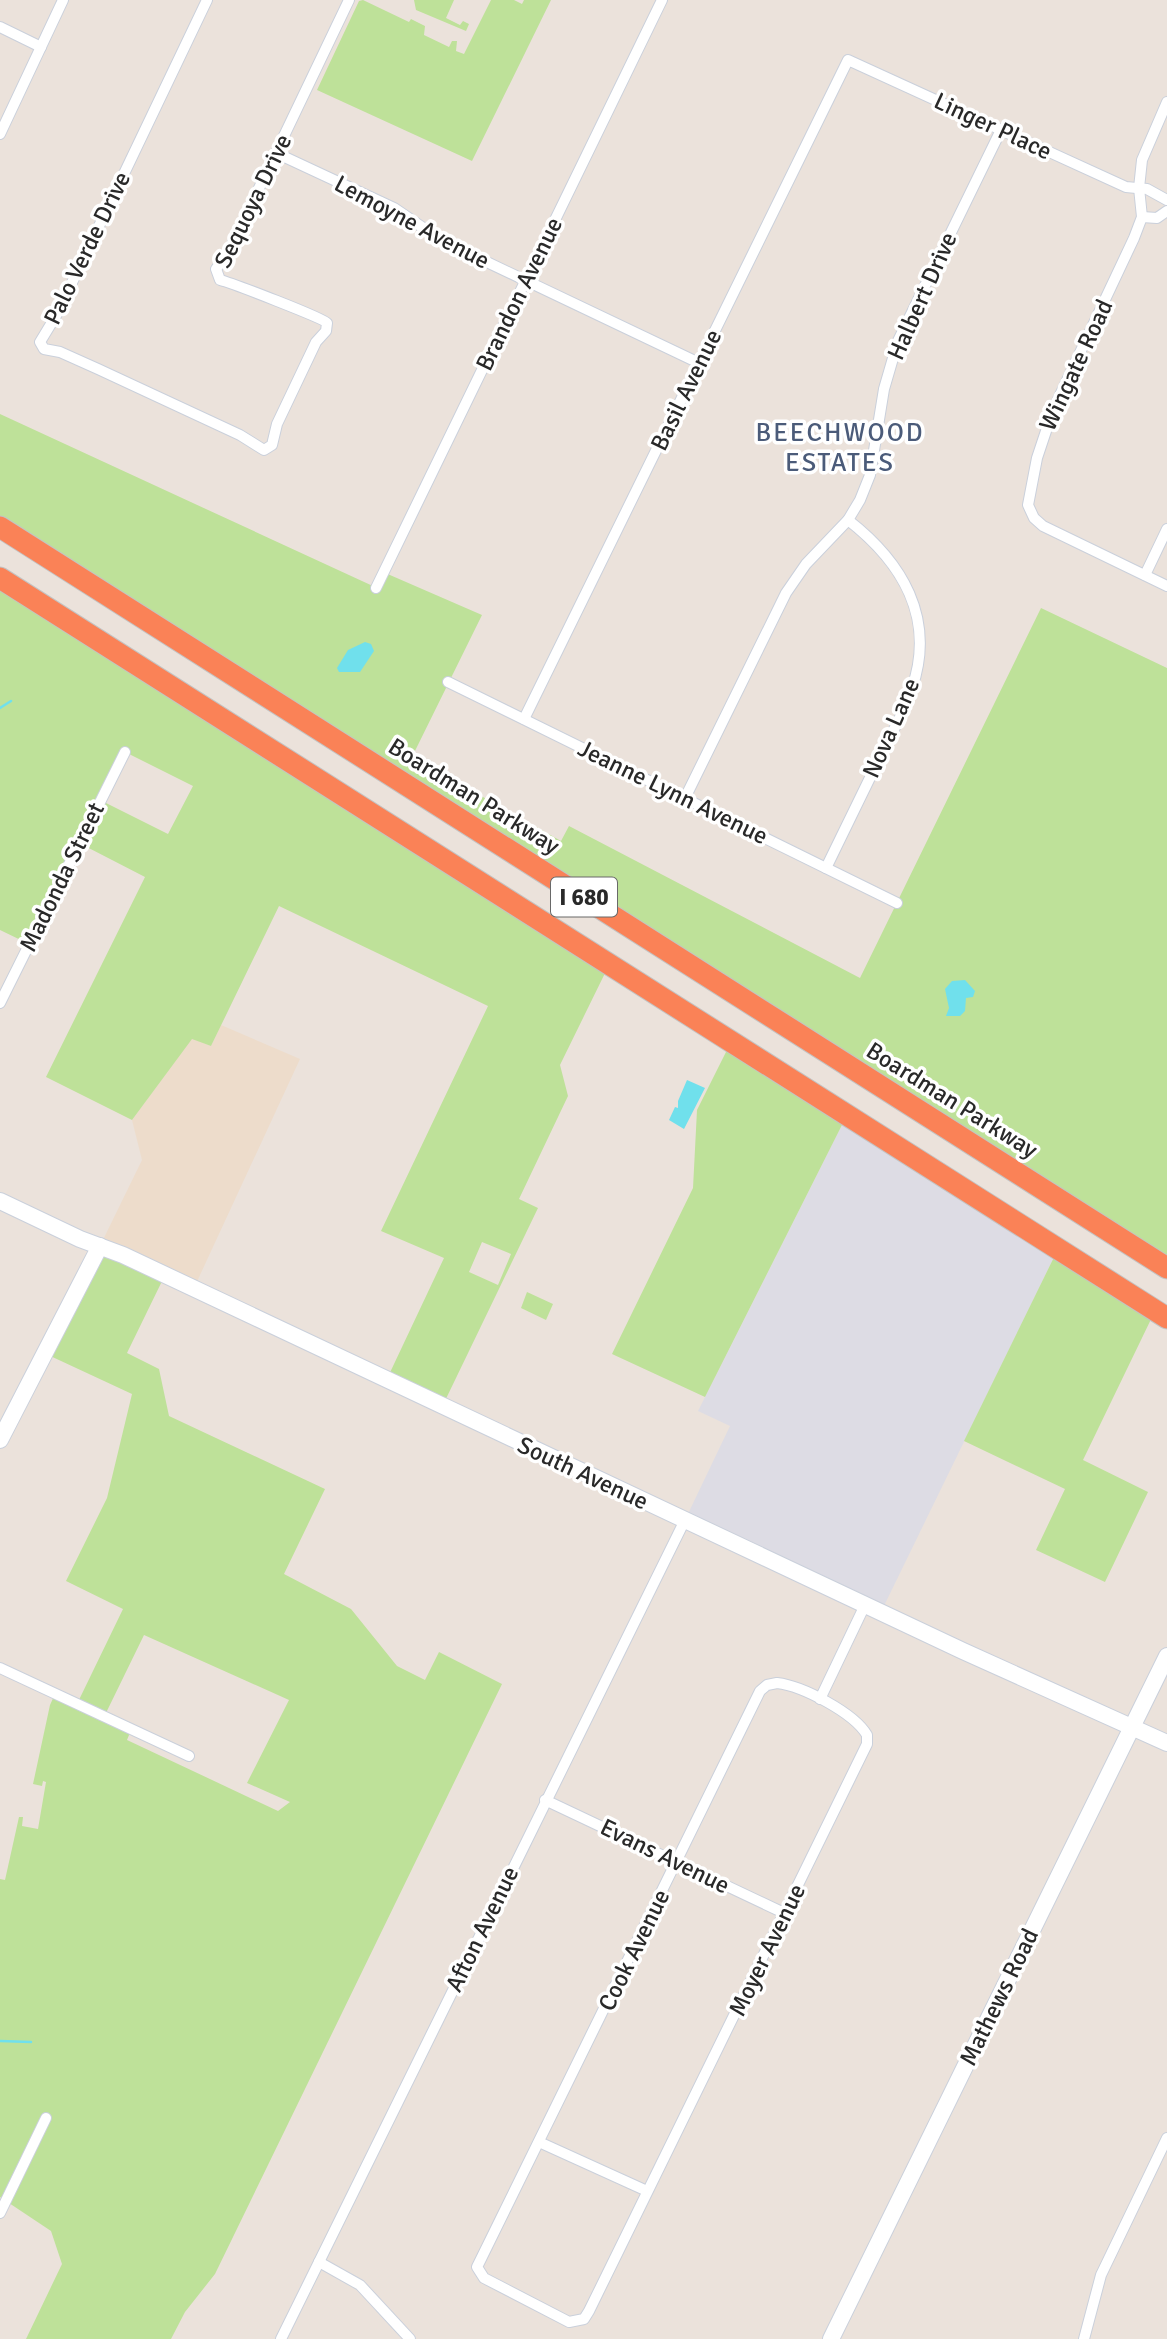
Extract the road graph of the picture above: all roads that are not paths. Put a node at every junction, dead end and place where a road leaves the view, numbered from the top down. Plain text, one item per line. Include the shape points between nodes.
1 (64, 0) edge
2 (208, 0) edge
3 (349, 0) edge
4 (662, 0) edge
5 (0, 27) edge
6 (41, 47) junction
7 (848, 60) joint
8 (1167, 102) edge
9 (1001, 130) junction
10 (0, 134) edge
11 (276, 153) junction
12 (1139, 188) junction
13 (1167, 200) edge
14 (1167, 211) edge
15 (1142, 217) junction
16 (526, 280) junction
17 (699, 363) junction
18 (267, 449) joint
19 (848, 520) junction
20 (0, 527) edge
21 (1167, 529) edge
22 (1145, 575) junction
23 (0, 578) edge
24 (1167, 586) edge
25 (376, 587) dead end
26 (448, 682) dead end
27 (524, 719) junction
28 (125, 752) dead end
29 (685, 799) junction
30 (826, 868) junction
31 (897, 903) dead end
32 (0, 1003) edge
33 (0, 1201) edge
34 (100, 1246) junction
35 (1167, 1268) edge
36 (1167, 1318) edge
37 (0, 1440) edge
38 (685, 1520) junction
39 (865, 1605) junction
40 (1167, 1656) edge
41 (0, 1668) edge
42 (820, 1699) junction
43 (1132, 1728) junction
44 (1167, 1743) edge
45 (189, 1756) dead end
46 (545, 1800) junction
47 (677, 1862) junction
48 (785, 1913) junction
49 (46, 2118) dead end
50 (1167, 2138) edge
51 (539, 2141) junction
52 (648, 2191) junction
53 (0, 2213) edge
54 (319, 2262) junction
55 (589, 2311) joint
56 (281, 2339) edge
57 (410, 2339) edge
58 (831, 2339) edge
59 (1084, 2339) edge

1 - 6 street
2 - 18 street, Palo Verde Drive via 40,342 44,349 98,369
3 - 11 street, Sequoya Drive
4 - 16 street, Brandon Avenue
5 - 6 street
6 - 10 street
7 - 9 street, Linger Place
7 - 17 street, Basil Avenue
8 - 12 street via 1142,160
9 - 12 street, Linger Place via 1126,187
9 - 19 street, Halbert Drive via 898,341 884,389 870,475
11 - 16 street, Lemoyne Avenue via 394,208 435,236
11 - 18 street, Sequoya Drive via 215,272 220,280 327,323
12 - 13 street
12 - 15 street
14 - 15 street via 1157,218
15 - 22 street, Wingate Road via 1043,435 1029,510 1043,526
16 - 17 street, Lemoyne Avenue
16 - 25 street, Brandon Avenue
17 - 27 street, Basil Avenue
19 - 29 street, Halbert Drive via 806,564 786,593
19 - 30 street, Nova Lane via 882,550 904,581 915,611 919,651 908,700
20 - 35 highway, Boardman Parkway / I 680
21 - 22 street
22 - 24 street
23 - 36 highway, I 680
26 - 27 street, Jeanne Lynn Avenue
27 - 29 street, Jeanne Lynn Avenue
28 - 32 street, Madonda Street
29 - 30 street, Jeanne Lynn Avenue
30 - 31 street, Jeanne Lynn Avenue
33 - 34 main road, South Avenue
34 - 37 main road
34 - 38 main road, South Avenue
38 - 39 main road, South Avenue
38 - 46 street, Afton Avenue
39 - 42 street
39 - 43 main road, South Avenue
40 - 43 main road, Mathews Road
41 - 45 street
42 - 47 street, Cook Avenue via 777,1683 760,1691
42 - 48 street, Moyer Avenue via 863,1729 867,1744
43 - 44 main road, South Avenue
43 - 58 main road, Mathews Road
46 - 47 street, Evans Avenue
46 - 54 street, Afton Avenue
47 - 48 street, Evans Avenue
47 - 51 street, Cook Avenue
48 - 52 street, Moyer Avenue
49 - 53 street
50 - 59 street via 1101,2275
51 - 52 street
51 - 55 street, Cook Avenue via 477,2267 484,2278 569,2322 584,2319
52 - 55 street, Moyer Avenue
54 - 56 street, Afton Avenue
54 - 57 street via 360,2285

